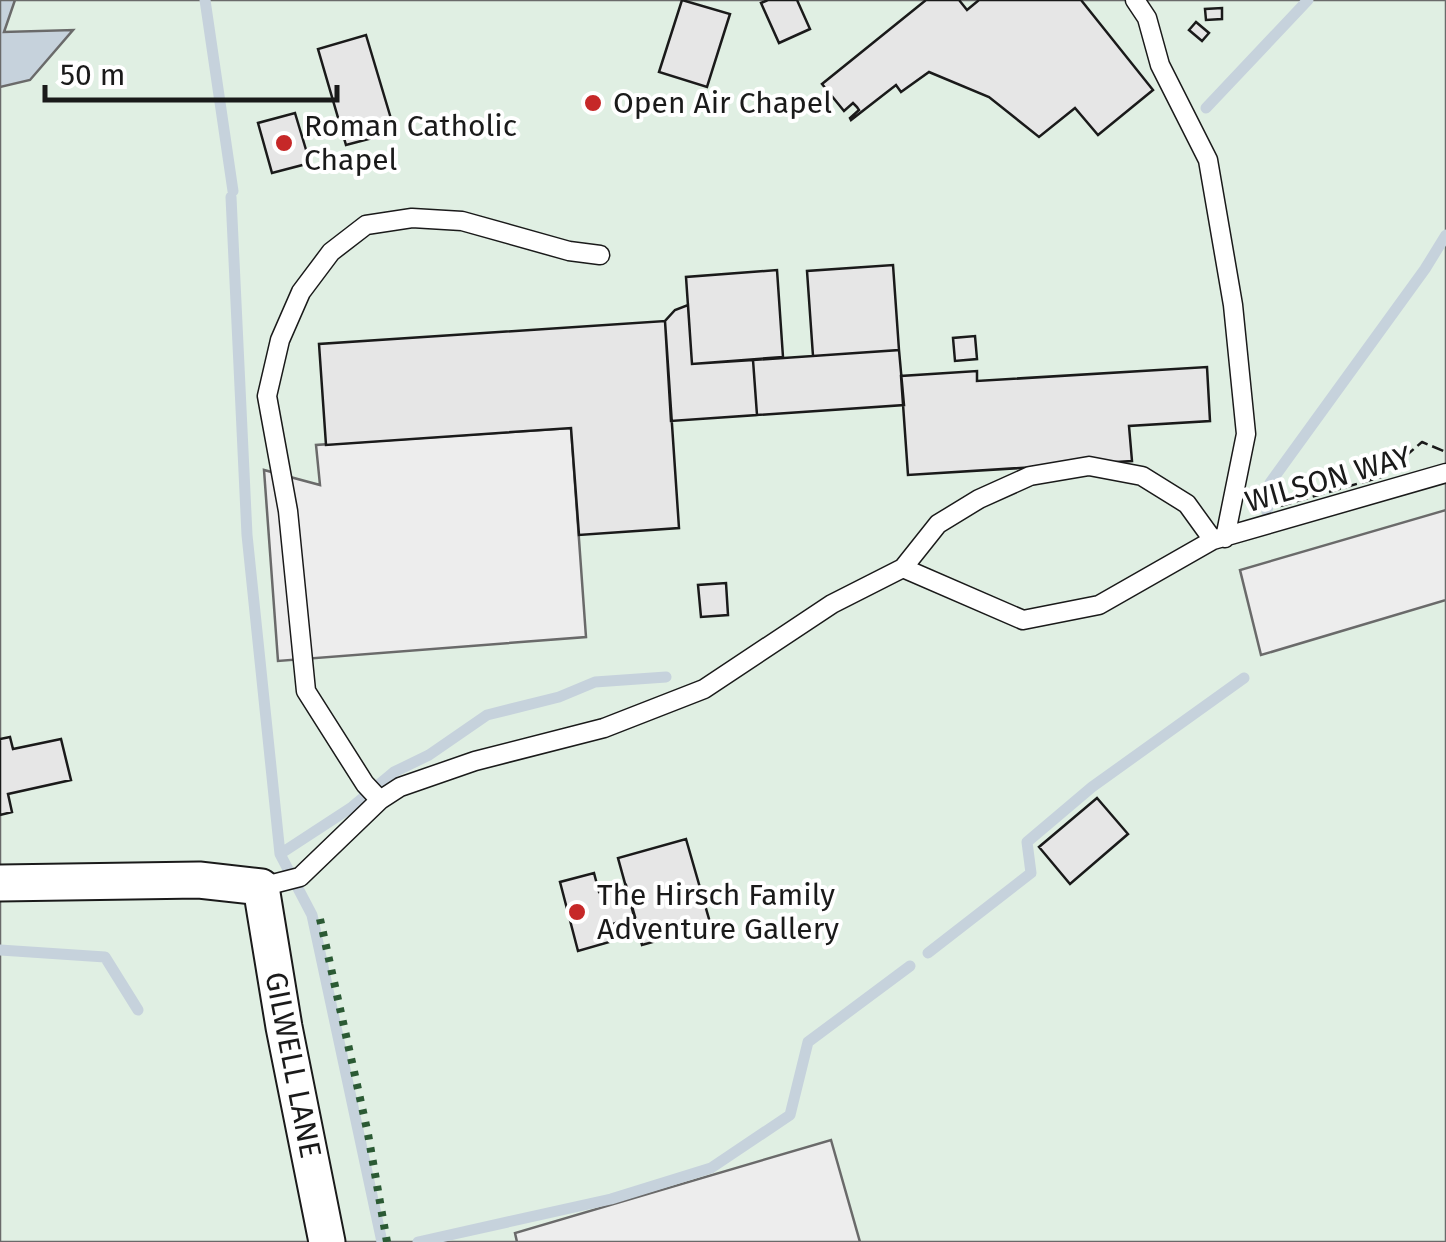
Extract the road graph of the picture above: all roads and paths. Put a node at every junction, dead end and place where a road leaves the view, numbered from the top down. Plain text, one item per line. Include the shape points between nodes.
1 (1135, 0) edge
2 (600, 255) dead end
3 (1446, 473) edge
4 (1219, 539) junction
5 (903, 568) junction
6 (380, 800) junction
7 (0, 883) edge
8 (261, 887) junction
9 (327, 1242) edge

1 - 4 lane via 1208,160 1224,250 1246,434
2 - 6 lane via 462,222 412,218 366,225 331,252 301,292 280,340 267,396 288,510 306,690
3 - 4 lane, WILSON WAY
4 - 5 lane, WILSON WAY via 1098,605 1023,620
4 - 5 lane via 1187,504 1142,476 1088,466 1030,476 980,500 938,524
5 - 6 lane via 832,604 704,688 604,728 475,760 400,786
6 - 8 lane via 300,877
7 - 8 street via 199,880
8 - 9 street, GILWELL LANE

